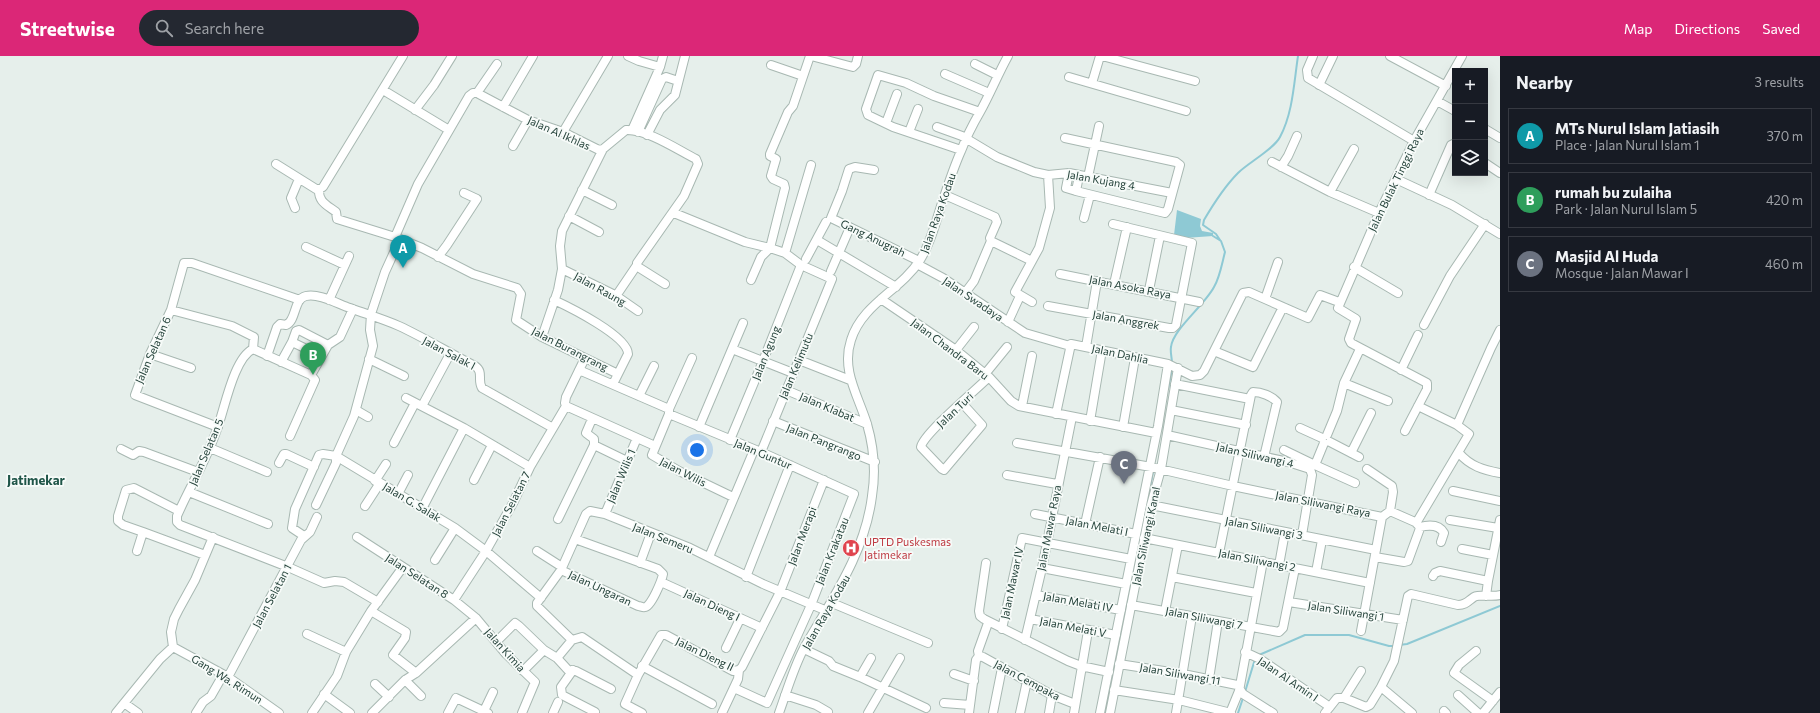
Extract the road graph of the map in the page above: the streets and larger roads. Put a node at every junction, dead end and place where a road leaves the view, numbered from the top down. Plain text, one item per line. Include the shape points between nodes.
1 (403, 56) edge
2 (452, 56) edge
3 (532, 56) edge
4 (608, 56) edge
5 (628, 56) edge
6 (663, 56) edge
7 (685, 56) edge
8 (810, 56) edge
9 (858, 56) edge
10 (1008, 56) edge
11 (1101, 56) edge
12 (1313, 56) edge
13 (1333, 56) edge
14 (1390, 56) edge
15 (1462, 56) edge
16 (497, 64) dead end
17 (975, 64) dead end
18 (771, 65) dead end
19 (657, 66) junction
20 (945, 74) dead end
21 (997, 75) junction
22 (804, 76) junction
23 (1069, 76) dead end
24 (678, 81) junction
25 (1195, 81) dead end
26 (1092, 83) junction
27 (1319, 85) junction
28 (1446, 86) junction
29 (382, 90) junction
30 (477, 93) junction
31 (989, 93) junction
32 (897, 94) dead end
33 (1437, 101) junction
34 (504, 107) junction
35 (918, 109) dead end
36 (1452, 109) edge
37 (415, 110) junction
38 (1186, 111) dead end
39 (980, 112) junction
40 (528, 120) junction
41 (886, 123) junction
42 (1099, 126) dead end
43 (937, 127) dead end
44 (449, 130) junction
45 (635, 131) junction
46 (1488, 131) edge
47 (563, 132) junction
48 (909, 132) junction
49 (647, 135) junction
50 (1296, 136) dead end
51 (1065, 138) dead end
52 (1500, 138) edge
53 (966, 139) junction
54 (1414, 141) junction
55 (1095, 144) junction
56 (1452, 144) edge
57 (513, 146) dead end
58 (603, 149) junction
59 (1354, 149) dead end
60 (961, 150) junction
61 (1272, 162) dead end
62 (276, 164) dead end
63 (811, 164) dead end
64 (1488, 165) edge
65 (1281, 167) junction
66 (874, 170) dead end
67 (1500, 173) edge
68 (1069, 174) junction
69 (1048, 175) junction
70 (1080, 176) junction
71 (1088, 177) junction
72 (299, 179) junction
73 (1396, 179) junction
74 (319, 189) junction
75 (582, 190) junction
76 (1076, 191) junction
77 (1330, 192) junction
78 (464, 193) dead end
79 (1172, 193) junction
80 (945, 195) junction
81 (1090, 195) junction
82 (1429, 195) junction
83 (612, 205) dead end
84 (295, 208) dead end
85 (1379, 212) junction
86 (674, 213) junction
87 (569, 216) junction
88 (1084, 218) dead end
89 (826, 222) dead end
90 (1113, 224) dead end
91 (1485, 224) junction
92 (1127, 228) junction
93 (599, 232) dead end
94 (848, 232) dead end
95 (1500, 234) edge
96 (1160, 236) junction
97 (397, 238) junction
98 (817, 240) junction
99 (991, 241) junction
100 (306, 247) dead end
101 (770, 248) junction
102 (785, 253) junction
103 (840, 253) junction
104 (349, 256) dead end
105 (438, 257) junction
106 (1032, 261) junction
107 (804, 262) junction
108 (1278, 262) dead end
109 (918, 263) junction
110 (637, 265) junction
111 (345, 266) junction
112 (1354, 267) junction
113 (562, 269) junction
114 (1060, 274) dead end
115 (832, 275) junction
116 (751, 280) dead end
117 (1097, 280) junction
118 (665, 284) dead end
119 (1114, 284) junction
120 (896, 287) junction
121 (1149, 290) junction
122 (1398, 292) dead end
123 (965, 293) junction
124 (616, 296) junction
125 (1020, 296) junction
126 (1182, 298) junction
127 (881, 299) junction
128 (1266, 299) junction
129 (300, 300) junction
130 (329, 300) junction
131 (554, 300) junction
132 (1032, 302) dead end
133 (1199, 302) dead end
134 (1338, 305) junction
135 (1048, 306) dead end
136 (1283, 307) junction
137 (353, 309) junction
138 (171, 310) junction
139 (638, 311) dead end
140 (370, 314) junction
141 (1091, 314) junction
142 (1008, 322) junction
143 (743, 323) dead end
144 (1424, 325) dead end
145 (974, 327) dead end
146 (1500, 330) edge
147 (1418, 335) dead end
148 (542, 337) junction
149 (292, 342) junction
150 (328, 345) junction
151 (1070, 345) junction
152 (1007, 347) dead end
153 (1086, 347) junction
154 (732, 348) junction
155 (253, 349) junction
156 (1360, 349) junction
157 (956, 350) junction
158 (1102, 350) junction
159 (1214, 351) junction
160 (150, 354) junction
161 (450, 354) junction
162 (267, 356) junction
163 (321, 356) junction
164 (1032, 356) dead end
165 (585, 358) junction
166 (692, 358) dead end
167 (1135, 358) junction
168 (369, 359) junction
169 (799, 360) junction
170 (281, 362) junction
171 (763, 362) junction
172 (654, 366) dead end
173 (1172, 366) junction
174 (191, 368) dead end
175 (579, 370) junction
176 (1401, 370) junction
177 (793, 373) junction
178 (618, 374) junction
179 (311, 375) junction
180 (404, 376) dead end
181 (987, 376) junction
182 (850, 380) junction
183 (1344, 383) junction
184 (613, 384) junction
185 (1175, 384) junction
186 (786, 390) junction
187 (640, 396) junction
188 (406, 398) dead end
189 (1250, 399) junction
190 (1388, 401) dead end
191 (962, 402) junction
192 (419, 405) junction
193 (566, 406) junction
194 (1022, 406) junction
195 (1418, 406) junction
196 (356, 410) junction
197 (1171, 410) junction
198 (669, 412) junction
199 (1371, 413) dead end
200 (1056, 414) junction
201 (368, 417) dead end
202 (1072, 417) junction
203 (592, 419) junction
204 (773, 421) junction
205 (1090, 421) junction
206 (867, 424) junction
207 (1246, 425) junction
208 (1457, 425) junction
209 (218, 427) junction
210 (699, 427) junction
211 (1123, 427) junction
212 (464, 428) junction
213 (553, 428) junction
214 (1300, 428) dead end
215 (1406, 431) dead end
216 (1156, 433) junction
217 (290, 436) dead end
218 (1167, 436) junction
219 (637, 438) junction
220 (730, 440) junction
221 (1326, 440) junction
222 (394, 443) dead end
223 (1017, 443) dead end
224 (492, 445) junction
225 (594, 446) junction
226 (655, 446) junction
227 (210, 448) junction
228 (121, 449) dead end
229 (1065, 450) junction
230 (1284, 450) dead end
231 (757, 451) junction
232 (1240, 452) junction
233 (1351, 453) junction
234 (1459, 453) junction
235 (336, 456) junction
236 (1100, 457) junction
237 (1264, 457) junction
238 (1359, 457) dead end
239 (627, 461) junction
240 (875, 462) junction
241 (279, 463) dead end
242 (386, 464) dead end
243 (790, 465) junction
244 (1316, 465) junction
245 (314, 467) junction
246 (530, 467) junction
247 (1155, 468) junction
248 (1367, 469) dead end
249 (198, 472) junction
250 (267, 472) dead end
251 (1500, 473) edge
252 (408, 475) dead end
253 (1007, 475) dead end
254 (474, 480) dead end
255 (824, 480) junction
256 (378, 482) junction
257 (1354, 483) dead end
258 (1057, 484) junction
259 (1233, 486) junction
260 (189, 492) junction
261 (1453, 492) dead end
262 (398, 494) junction
263 (733, 497) junction
264 (854, 498) joint
265 (1308, 501) junction
266 (1500, 501) edge
267 (316, 505) dead end
268 (1151, 505) junction
269 (365, 506) dead end
270 (423, 508) junction
271 (179, 510) junction
272 (1390, 511) junction
273 (605, 514) junction
274 (1035, 514) dead end
275 (317, 517) dead end
276 (1051, 517) junction
277 (1382, 517) junction
278 (558, 519) dead end
279 (1450, 520) dead end
280 (1500, 520) edge
281 (1226, 521) junction
282 (268, 524) dead end
283 (1085, 524) junction
284 (1417, 524) junction
285 (455, 528) junction
286 (1498, 528) junction
287 (143, 532) junction
288 (1285, 532) junction
289 (651, 533) junction
290 (1136, 534) junction
291 (1302, 535) junction
292 (304, 536) junction
293 (357, 536) dead end
294 (213, 537) junction
295 (575, 538) junction
296 (1144, 538) junction
297 (1322, 540) junction
298 (1047, 541) junction
299 (1441, 542) dead end
300 (1178, 545) junction
301 (1462, 549) dead end
302 (137, 551) dead end
303 (486, 551) junction
304 (537, 551) dead end
305 (1219, 553) junction
306 (1376, 554) junction
307 (205, 555) junction
308 (1493, 555) junction
309 (709, 557) junction
310 (1131, 559) junction
311 (434, 560) dead end
312 (1263, 561) junction
313 (986, 563) dead end
314 (640, 564) junction
315 (1279, 565) junction
316 (288, 567) junction
317 (403, 567) junction
318 (561, 568) junction
319 (1042, 568) junction
320 (1295, 568) junction
321 (1316, 572) junction
322 (746, 576) junction
323 (1433, 576) dead end
324 (1172, 577) junction
325 (1488, 581) junction
326 (661, 582) junction
327 (1370, 583) junction
328 (1126, 584) junction
329 (780, 592) junction
330 (1256, 593) junction
331 (1036, 595) junction
332 (1500, 595) edge
333 (1486, 596) junction
334 (541, 598) junction
335 (454, 600) junction
336 (378, 602) junction
337 (1289, 602) junction
338 (832, 603) junction
339 (811, 605) junction
340 (1131, 605) junction
341 (1121, 610) junction
342 (372, 611) junction
343 (827, 611) junction
344 (1165, 611) junction
345 (1364, 615) junction
346 (1192, 616) junction
347 (476, 618) junction
348 (740, 619) junction
349 (1030, 619) junction
350 (1403, 620) junction
351 (1218, 621) junction
352 (988, 623) junction
353 (1250, 627) junction
354 (762, 628) junction
355 (1002, 629) junction
356 (1088, 631) junction
357 (1361, 631) dead end
358 (307, 634) dead end
359 (1116, 635) junction
360 (572, 640) junction
361 (1025, 640) junction
362 (496, 642) junction
363 (928, 642) dead end
364 (173, 647) junction
365 (726, 648) dead end
366 (804, 649) junction
367 (544, 650) junction
368 (1476, 651) dead end
369 (346, 652) junction
370 (1248, 653) junction
371 (979, 656) junction
372 (557, 658) junction
373 (871, 658) dead end
374 (900, 658) dead end
375 (1119, 664) junction
376 (642, 666) junction
377 (1081, 666) junction
378 (1002, 668) junction
379 (573, 670) junction
380 (739, 670) junction
381 (523, 671) junction
382 (1360, 671) dead end
383 (1109, 672) junction
384 (416, 673) junction
385 (638, 674) junction
386 (954, 674) dead end
387 (1183, 674) junction
388 (226, 676) junction
389 (860, 677) junction
390 (1209, 679) junction
391 (405, 680) junction
392 (974, 681) junction
393 (1027, 681) junction
394 (375, 684) dead end
395 (1381, 687) junction
396 (734, 688) junction
397 (883, 688) junction
398 (611, 689) dead end
399 (1114, 690) junction
400 (493, 692) dead end
401 (1500, 692) edge
402 (1244, 693) junction
403 (324, 694) junction
404 (785, 695) junction
405 (1052, 695) junction
406 (1458, 695) dead end
407 (421, 696) dead end
408 (389, 697) junction
409 (1344, 698) junction
410 (1179, 700) junction
411 (1493, 701) junction
412 (558, 702) dead end
413 (124, 703) junction
414 (944, 703) dead end
415 (712, 704) dead end
416 (1075, 704) junction
417 (926, 708) dead end
418 (969, 709) edge
419 (1328, 710) edge
420 (485, 712) edge
421 (595, 712) dead end
422 (828, 712) dead end
423 (116, 713) edge
424 (138, 713) edge
425 (196, 713) edge
426 (279, 713) edge
427 (312, 713) edge
428 (350, 713) edge
429 (372, 713) edge
430 (448, 713) edge
431 (522, 713) edge
432 (553, 713) edge
433 (642, 713) edge
434 (722, 713) edge
435 (779, 713) edge
436 (868, 713) edge
437 (994, 713) edge
438 (1020, 713) edge
439 (1049, 713) edge
440 (1074, 713) edge
441 (1100, 713) edge
442 (1110, 713) edge
443 (1176, 713) edge
444 (1230, 713) edge
445 (1273, 713) edge
446 (1412, 713) edge
447 (1478, 713) edge
448 (1483, 713) edge

1 - 29 street
2 - 37 street
3 - 34 street
4 - 47 street
5 - 19 street
6 - 19 street
7 - 24 street
8 - 9 street via 853,67
8 - 22 street
10 - 21 street, Jalan Raya Kodau
11 - 25 street
11 - 26 street
12 - 27 street via 1307,75
13 - 27 street
14 - 28 street
15 - 28 street, Jalan Bulak Tinggi Raya
16 - 30 street
17 - 21 street
18 - 22 street
19 - 45 street
20 - 31 street
21 - 31 street, Jalan Raya Kodau
22 - 101 street via 770,154 776,159 771,176 784,184
23 - 26 street
24 - 45 street via 666,77 662,79
24 - 49 street via 674,95 660,110
26 - 38 street
27 - 54 street
28 - 33 street, Jalan Bulak Tinggi Raya
29 - 37 street
29 - 74 street via 323,187
30 - 34 street, Jalan Al Ikhlas
30 - 44 street via 469,96
31 - 39 street, Jalan Raya Kodau
32 - 41 street
33 - 36 street
33 - 54 street, Jalan Bulak Tinggi Raya
34 - 40 street, Jalan Al Ikhlas
35 - 48 street
37 - 44 street
39 - 41 street via 879,74 866,111 868,115
39 - 53 street, Jalan Raya Kodau
40 - 47 street, Jalan Al Ikhlas
40 - 57 street
41 - 48 street
42 - 55 street
43 - 53 street, Jalan Kujang 4
44 - 97 street via 418,184
45 - 49 street
45 - 58 street, Jalan Al Ikhlas via 626,130
46 - 52 street
47 - 58 street, Jalan Al Ikhlas via 595,149
48 - 60 street
49 - 86 street via 698,161
50 - 65 street
51 - 55 street
53 - 60 street, Jalan Raya Kodau
53 - 69 street, Jalan Kujang 4 via 1017,166
54 - 73 street, Jalan Bulak Tinggi Raya
55 - 71 street
55 - 79 street via 1180,163
56 - 82 street
58 - 75 street
59 - 77 street
60 - 80 street, Jalan Raya Kodau
61 - 65 street
62 - 72 street
63 - 102 street
64 - 67 street
65 - 77 street
66 - 109 street, Gang Anugrah via 855,167 849,169 831,218
68 - 69 street, Jalan Kujang 4
68 - 70 street, Jalan Kujang 4
68 - 76 street via 1066,188
69 - 106 street via 1050,208 1039,248
70 - 71 street, Jalan Kujang 4
70 - 76 street
71 - 79 street, Jalan Kujang 4
72 - 74 street
72 - 84 street via 291,198
73 - 82 street
73 - 85 street, Jalan Bulak Tinggi Raya
74 - 97 street, Jalan Burangrang via 321,201 336,212 337,220
75 - 83 street
75 - 87 street
76 - 81 street
77 - 85 street
78 - 105 street via 477,199
79 - 81 street via 1165,213
80 - 99 street via 996,218 997,225
80 - 109 street, Jalan Raya Kodau via 928,246
81 - 88 street
82 - 91 street
85 - 112 street, Jalan Bulak Tinggi Raya
86 - 101 street via 745,242
86 - 110 street
87 - 93 street
87 - 113 street via 560,238
89 - 98 street, Jalan Agung
90 - 92 street
91 - 95 street
91 - 144 street via 1450,276
92 - 96 street
92 - 119 street
94 - 103 street, Jalan Kelimutu
96 - 121 street
96 - 126 street via 1192,243
97 - 105 street, Jalan Burangrang
97 - 140 street
98 - 103 street
98 - 107 street, Jalan Agung
99 - 106 street
99 - 123 street via 974,281
100 - 111 street
101 - 102 street
101 - 116 street via 761,257
102 - 107 street
103 - 115 street, Jalan Kelimutu
103 - 120 street
104 - 111 street
105 - 148 street, Jalan Burangrang via 473,274 517,288 521,294 516,320
106 - 125 street via 1015,290
107 - 115 street
107 - 171 street, Jalan Agung
108 - 128 street
109 - 120 street, Jalan Raya Kodau
109 - 123 street, Jalan Swadaya
110 - 118 street
110 - 124 street
111 - 130 street
112 - 122 street
112 - 134 street, Jalan Bulak Tinggi Raya
113 - 124 street, Jalan Raung
113 - 131 street
114 - 117 street, Jalan Asoka Raya
115 - 169 street, Jalan Kelimutu
117 - 119 street, Jalan Asoka Raya
117 - 141 street
119 - 121 street, Jalan Asoka Raya
120 - 127 street, Jalan Raya Kodau
121 - 126 street, Jalan Asoka Raya
123 - 142 street, Jalan Swadaya
124 - 139 street, Jalan Raung
125 - 132 street
125 - 142 street
126 - 133 street, Jalan Asoka Raya
126 - 141 street, Jalan Anggrek via 1176,325 1173,328
127 - 157 street, Jalan Chandra Baru
127 - 182 street, Jalan Raya Kodau via 859,323 852,336 848,355
128 - 136 street
128 - 159 street via 1249,292 1243,293
129 - 130 street, Jalan Salak I via 306,296
129 - 138 street, Jalan Selatan 6 via 185,262
129 - 162 street via 291,322 277,327
130 - 137 street, Jalan Salak I
131 - 148 street
131 - 178 street via 617,337 628,350
134 - 136 street via 1320,295 1309,318
134 - 156 street via 1356,319 1349,341
135 - 141 street, Jalan Anggrek
136 - 159 street via 1253,367
137 - 140 street, Jalan Salak I
137 - 150 street via 340,337
138 - 155 street via 241,329 254,337
138 - 160 street, Jalan Selatan 6
140 - 161 street, Jalan Salak I via 399,326
140 - 168 street via 373,346
141 - 153 street
142 - 151 street, Jalan Swadaya via 1028,334
143 - 154 street
145 - 157 street
146 - 208 street
147 - 176 street
148 - 165 street, Jalan Burangrang
149 - 150 street via 296,331 299,330
149 - 163 street
149 - 170 street
150 - 163 street
151 - 153 street, Jalan Dahlia
151 - 200 street
152 - 181 street, Jalan Turi
153 - 158 street, Jalan Dahlia
154 - 171 street
154 - 210 street
155 - 162 street
155 - 209 street, Jalan Selatan 5 via 244,357 235,373
156 - 176 street
156 - 183 street
157 - 181 street, Jalan Chandra Baru
158 - 167 street, Jalan Dahlia
158 - 205 street
159 - 173 street, Jalan Dahlia via 1200,375 1192,376
160 - 174 street
160 - 209 street, Jalan Selatan 6 via 135,395
161 - 192 street
161 - 213 street, Jalan Salak I via 479,368 482,388
162 - 170 street
163 - 179 street
164 - 194 street
165 - 175 street, Jalan Selatan 7
165 - 178 street, Jalan Burangrang
166 - 198 street, Jalan Wilis
167 - 173 street, Jalan Dahlia
167 - 211 street
168 - 180 street
168 - 196 street
169 - 177 street, Jalan Kelimutu
169 - 182 street
170 - 179 street
171 - 177 street
171 - 220 street, Jalan Agung
172 - 187 street
173 - 185 street, Jalan Siliwangi Kanal
173 - 216 street
175 - 184 street, Jalan Guntur
175 - 193 street, Jalan Selatan 7 via 566,397
176 - 195 street via 1427,383 1427,389
177 - 186 street, Jalan Kelimutu
178 - 184 street
179 - 217 street via 315,380 314,384
181 - 191 street, Jalan Turi
181 - 194 street, Jalan Chandra Baru via 1011,401
182 - 206 street, Jalan Raya Kodau
183 - 190 street
183 - 221 street
184 - 187 street, Jalan Guntur
185 - 189 street
185 - 197 street, Jalan Siliwangi Kanal
186 - 204 street, Jalan Kelimutu
186 - 206 street, Jalan Klabat
187 - 198 street, Jalan Guntur
188 - 192 street
189 - 207 street
189 - 237 street via 1256,392 1277,402
191 - 191 street, Jalan Turi via 982,425 944,470 921,447 939,424
192 - 212 street
192 - 222 street
193 - 203 street
193 - 213 street, Jalan Selatan 7
194 - 200 street, Jalan Chandra Baru
195 - 208 street
195 - 215 street
196 - 201 street
196 - 235 street
197 - 207 street
197 - 218 street, Jalan Siliwangi Kanal
198 - 210 street, Jalan Guntur
198 - 226 street, Jalan Wilis
199 - 233 street
200 - 202 street, Jalan Chandra Baru
202 - 205 street, Jalan Chandra Baru
202 - 229 street, Jalan Mawar Raya
203 - 219 street
203 - 225 street via 586,433 594,439
204 - 231 street, Jalan Kelimutu
204 - 240 street, Jalan Pangrango
205 - 211 street, Jalan Chandra Baru
206 - 240 street, Jalan Raya Kodau
207 - 232 street
208 - 234 street via 1469,434
209 - 227 street, Jalan Selatan 5
210 - 220 street, Jalan Guntur
211 - 216 street, Jalan Chandra Baru
212 - 224 street
212 - 270 street
213 - 246 street, Jalan Selatan 7
214 - 221 street
216 - 247 street
218 - 232 street, Jalan Siliwangi 4
218 - 247 street, Jalan Siliwangi Kanal
219 - 226 street
219 - 239 street, Jalan Wilis 1
220 - 231 street, Jalan Guntur
221 - 233 street
221 - 244 street
223 - 229 street, Jalan Siliwangi Raya
224 - 246 street
224 - 254 street
225 - 239 street
225 - 278 street
226 - 263 street, Jalan Wilis via 652,455 654,458
227 - 249 street, Jalan Selatan 5
227 - 250 street
228 - 249 street via 133,455 141,451
229 - 236 street, Jalan Siliwangi Raya
229 - 258 street, Jalan Mawar Raya
230 - 244 street
231 - 243 street, Jalan Guntur
231 - 263 street, Jalan Kelimutu
232 - 237 street, Jalan Siliwangi 4
232 - 259 street
233 - 238 street
234 - 251 street via 1467,462 1478,468
234 - 284 street
235 - 245 street via 320,454
235 - 256 street, Jalan G. Salak
235 - 267 street via 336,463
236 - 247 street, Jalan Siliwangi Raya
236 - 283 street
237 - 265 street, Jalan Siliwangi 4 via 1310,469 1312,475
239 - 273 street, Jalan Wilis 1
240 - 338 street, Jalan Raya Kodau via 872,497 865,531
241 - 245 street via 286,454
242 - 256 street
243 - 255 street, Jalan Guntur
243 - 322 street
244 - 257 street
245 - 292 street via 295,509 292,528
246 - 303 street, Jalan Selatan 7
247 - 259 street, Jalan Siliwangi Raya
247 - 268 street, Jalan Siliwangi Kanal
247 - 290 street
248 - 272 street via 1392,486
249 - 260 street, Jalan Selatan 5
252 - 262 street
253 - 258 street
255 - 264 street, Jalan Guntur via 854,494
255 - 329 street, Jalan Merapi
256 - 262 street, Jalan G. Salak
256 - 269 street
258 - 276 street, Jalan Mawar Raya
259 - 265 street, Jalan Siliwangi Raya
259 - 281 street
260 - 271 street, Jalan Selatan 5
260 - 282 street
261 - 266 street
262 - 270 street, Jalan G. Salak
263 - 309 street, Jalan Kelimutu
264 - 339 street, Jalan Krakatau
265 - 277 street, Jalan Siliwangi Raya
265 - 291 street
268 - 281 street, Jalan Siliwangi 3
268 - 296 street, Jalan Siliwangi Kanal
270 - 285 street, Jalan G. Salak
271 - 287 street via 134,488 126,490 118,521
271 - 294 street via 176,519 180,525
272 - 277 street
272 - 284 street
273 - 289 street, Jalan Semeru
273 - 295 street, Jalan Semeru via 595,511 586,514
274 - 276 street, Jalan Melati I
275 - 292 street, Jalan Selatan 1 via 310,532
276 - 283 street, Jalan Melati I
276 - 298 street, Jalan Mawar Raya
277 - 306 street, Jalan Siliwangi Raya
279 - 286 street
280 - 286 street
281 - 288 street, Jalan Siliwangi 3
281 - 305 street
283 - 290 street, Jalan Melati I
284 - 299 street via 1433,525 1441,529 1444,533
284 - 306 street, Jalan Siliwangi 3 via 1408,561
285 - 303 street, Jalan G. Salak
285 - 311 street
286 - 308 street
287 - 302 street
287 - 307 street
288 - 291 street, Jalan Siliwangi 3
288 - 315 street
289 - 309 street, Jalan Semeru
289 - 314 street
290 - 310 street
291 - 297 street, Jalan Siliwangi 3
292 - 316 street, Jalan Selatan 1
293 - 317 street, Jalan Selatan 8
294 - 307 street
294 - 316 street
295 - 314 street
295 - 318 street, Jalan Semeru
296 - 300 street, Jalan Siliwangi 2
296 - 340 street, Jalan Siliwangi Kanal
297 - 306 street, Jalan Siliwangi 3
297 - 321 street
298 - 310 street
298 - 319 street, Jalan Mawar Raya
298 - 355 street, Jalan Mawar IV via 1025,537 1021,539
300 - 305 street, Jalan Siliwangi 2
300 - 324 street
301 - 308 street
303 - 334 street
303 - 335 street, Jalan Selatan 7
304 - 318 street, Jalan Ungaran
305 - 312 street, Jalan Siliwangi 2
306 - 327 street, Jalan Siliwangi Raya
307 - 364 street via 174,619 171,632
308 - 325 street
309 - 322 street, Jalan Semeru
310 - 328 street
312 - 315 street, Jalan Siliwangi 2
312 - 330 street
313 - 352 street via 979,611 980,616
314 - 326 street via 662,572
315 - 320 street, Jalan Siliwangi 2
316 - 336 street via 324,583 344,582
316 - 388 street, Jalan Selatan 1
317 - 335 street, Jalan Selatan 8
317 - 336 street
318 - 326 street, Jalan Ungaran via 638,606 645,607 649,605
318 - 334 street, Jalan Semeru
319 - 328 street
319 - 331 street, Jalan Mawar Raya
320 - 321 street, Jalan Siliwangi 2
320 - 337 street
321 - 327 street, Jalan Siliwangi 2
322 - 329 street, Jalan Semeru
323 - 325 street via 1435,572 1440,571
324 - 330 street
324 - 344 street
325 - 333 street
326 - 348 street, Jalan Dieng I
327 - 345 street, Jalan Siliwangi Raya
328 - 341 street
329 - 339 street, Jalan Semeru
329 - 354 street, Jalan Dieng II
330 - 353 street
331 - 341 street, Jalan Melati IV
331 - 349 street, Jalan Mawar Raya
332 - 333 street
333 - 350 street via 1474,597 1464,605 1458,605 1411,594 1408,596
334 - 360 street via 537,606 539,609
335 - 347 street, Jalan Selatan 8
336 - 342 street
337 - 345 street, Jalan Siliwangi 1
337 - 353 street, Jalan Siliwangi 7 via 1281,631
338 - 343 street, Jalan Raya Kodau
338 - 363 street
339 - 343 street, Jalan Semeru
339 - 396 street, Jalan Krakatau via 768,703
340 - 344 street, Jalan Siliwangi 7
340 - 375 street, Jalan Siliwangi Kanal
341 - 359 street
342 - 369 street
342 - 384 street via 406,632 405,638 393,655
343 - 366 street, Jalan Raya Kodau
344 - 346 street, Jalan Siliwangi 7
345 - 350 street, Jalan Siliwangi 1
345 - 357 street, Jalan Siliwangi Raya
346 - 351 street, Jalan Siliwangi 7
346 - 387 street
347 - 362 street, Jalan Kimia
347 - 384 street
348 - 354 street, Jalan Dieng I
348 - 365 street
349 - 356 street, Jalan Melati V
349 - 361 street, Jalan Mawar Raya
350 - 395 street via 1394,661
351 - 353 street, Jalan Siliwangi 7
351 - 390 street
352 - 355 street
352 - 371 street via 978,651
353 - 370 street
354 - 380 street, Jalan Dieng II via 746,662
355 - 361 street
356 - 359 street, Jalan Melati V
356 - 377 street
358 - 369 street
359 - 383 street
360 - 372 street
360 - 385 street via 582,637
361 - 377 street
362 - 367 street via 515,623
362 - 381 street, Jalan Kimia
364 - 388 street, Gang Wa. Rimun
364 - 413 street
366 - 389 street via 829,661 833,666
366 - 404 street, Jalan Raya Kodau
367 - 372 street
367 - 381 street
368 - 411 street via 1459,665 1454,673
369 - 403 street via 337,676
370 - 402 street
370 - 419 street, Jalan Al Amin I via 1260,659
371 - 378 street, Jalan Cempaka
371 - 392 street via 976,660
372 - 379 street via 564,667
373 - 389 street
374 - 397 street
375 - 387 street, Jalan Siliwangi 11
375 - 399 street, Jalan Siliwangi Kanal
376 - 380 street, Jalan Dieng II via 658,637 664,634 733,671
376 - 385 street, Jalan Dieng II
376 - 415 street
377 - 383 street
377 - 416 street
378 - 393 street, Jalan Cempaka
378 - 437 street
379 - 398 street
379 - 421 street via 561,687 562,695
380 - 396 street
381 - 431 street, Jalan Kimia via 535,682
382 - 409 street
383 - 441 street
384 - 391 street
385 - 433 street, Jalan Dieng II via 625,704
386 - 392 street
387 - 390 street, Jalan Siliwangi 11
387 - 410 street
388 - 425 street, Jalan Selatan 1
388 - 426 street, Gang Wa. Rimun
389 - 397 street
390 - 402 street, Jalan Siliwangi 11
391 - 407 street
391 - 408 street
392 - 418 street
393 - 405 street, Jalan Cempaka
393 - 438 street
394 - 408 street
395 - 409 street via 1368,707
395 - 446 street
396 - 434 street
397 - 417 street
397 - 436 street
399 - 410 street
399 - 442 street, Jalan Siliwangi Kanal
400 - 420 street
401 - 411 street
402 - 444 street
402 - 445 street, Jalan Siliwangi 11
403 - 427 street
403 - 428 street
404 - 422 street via 816,705
404 - 435 street, Jalan Raya Kodau
405 - 416 street, Jalan Cempaka
405 - 439 street
406 - 447 street
408 - 429 street
409 - 419 street via 1337,698
410 - 443 street
410 - 444 street
411 - 448 street
412 - 432 street
413 - 423 street
413 - 424 street
414 - 418 street
416 - 440 street
420 - 430 street via 456,698

